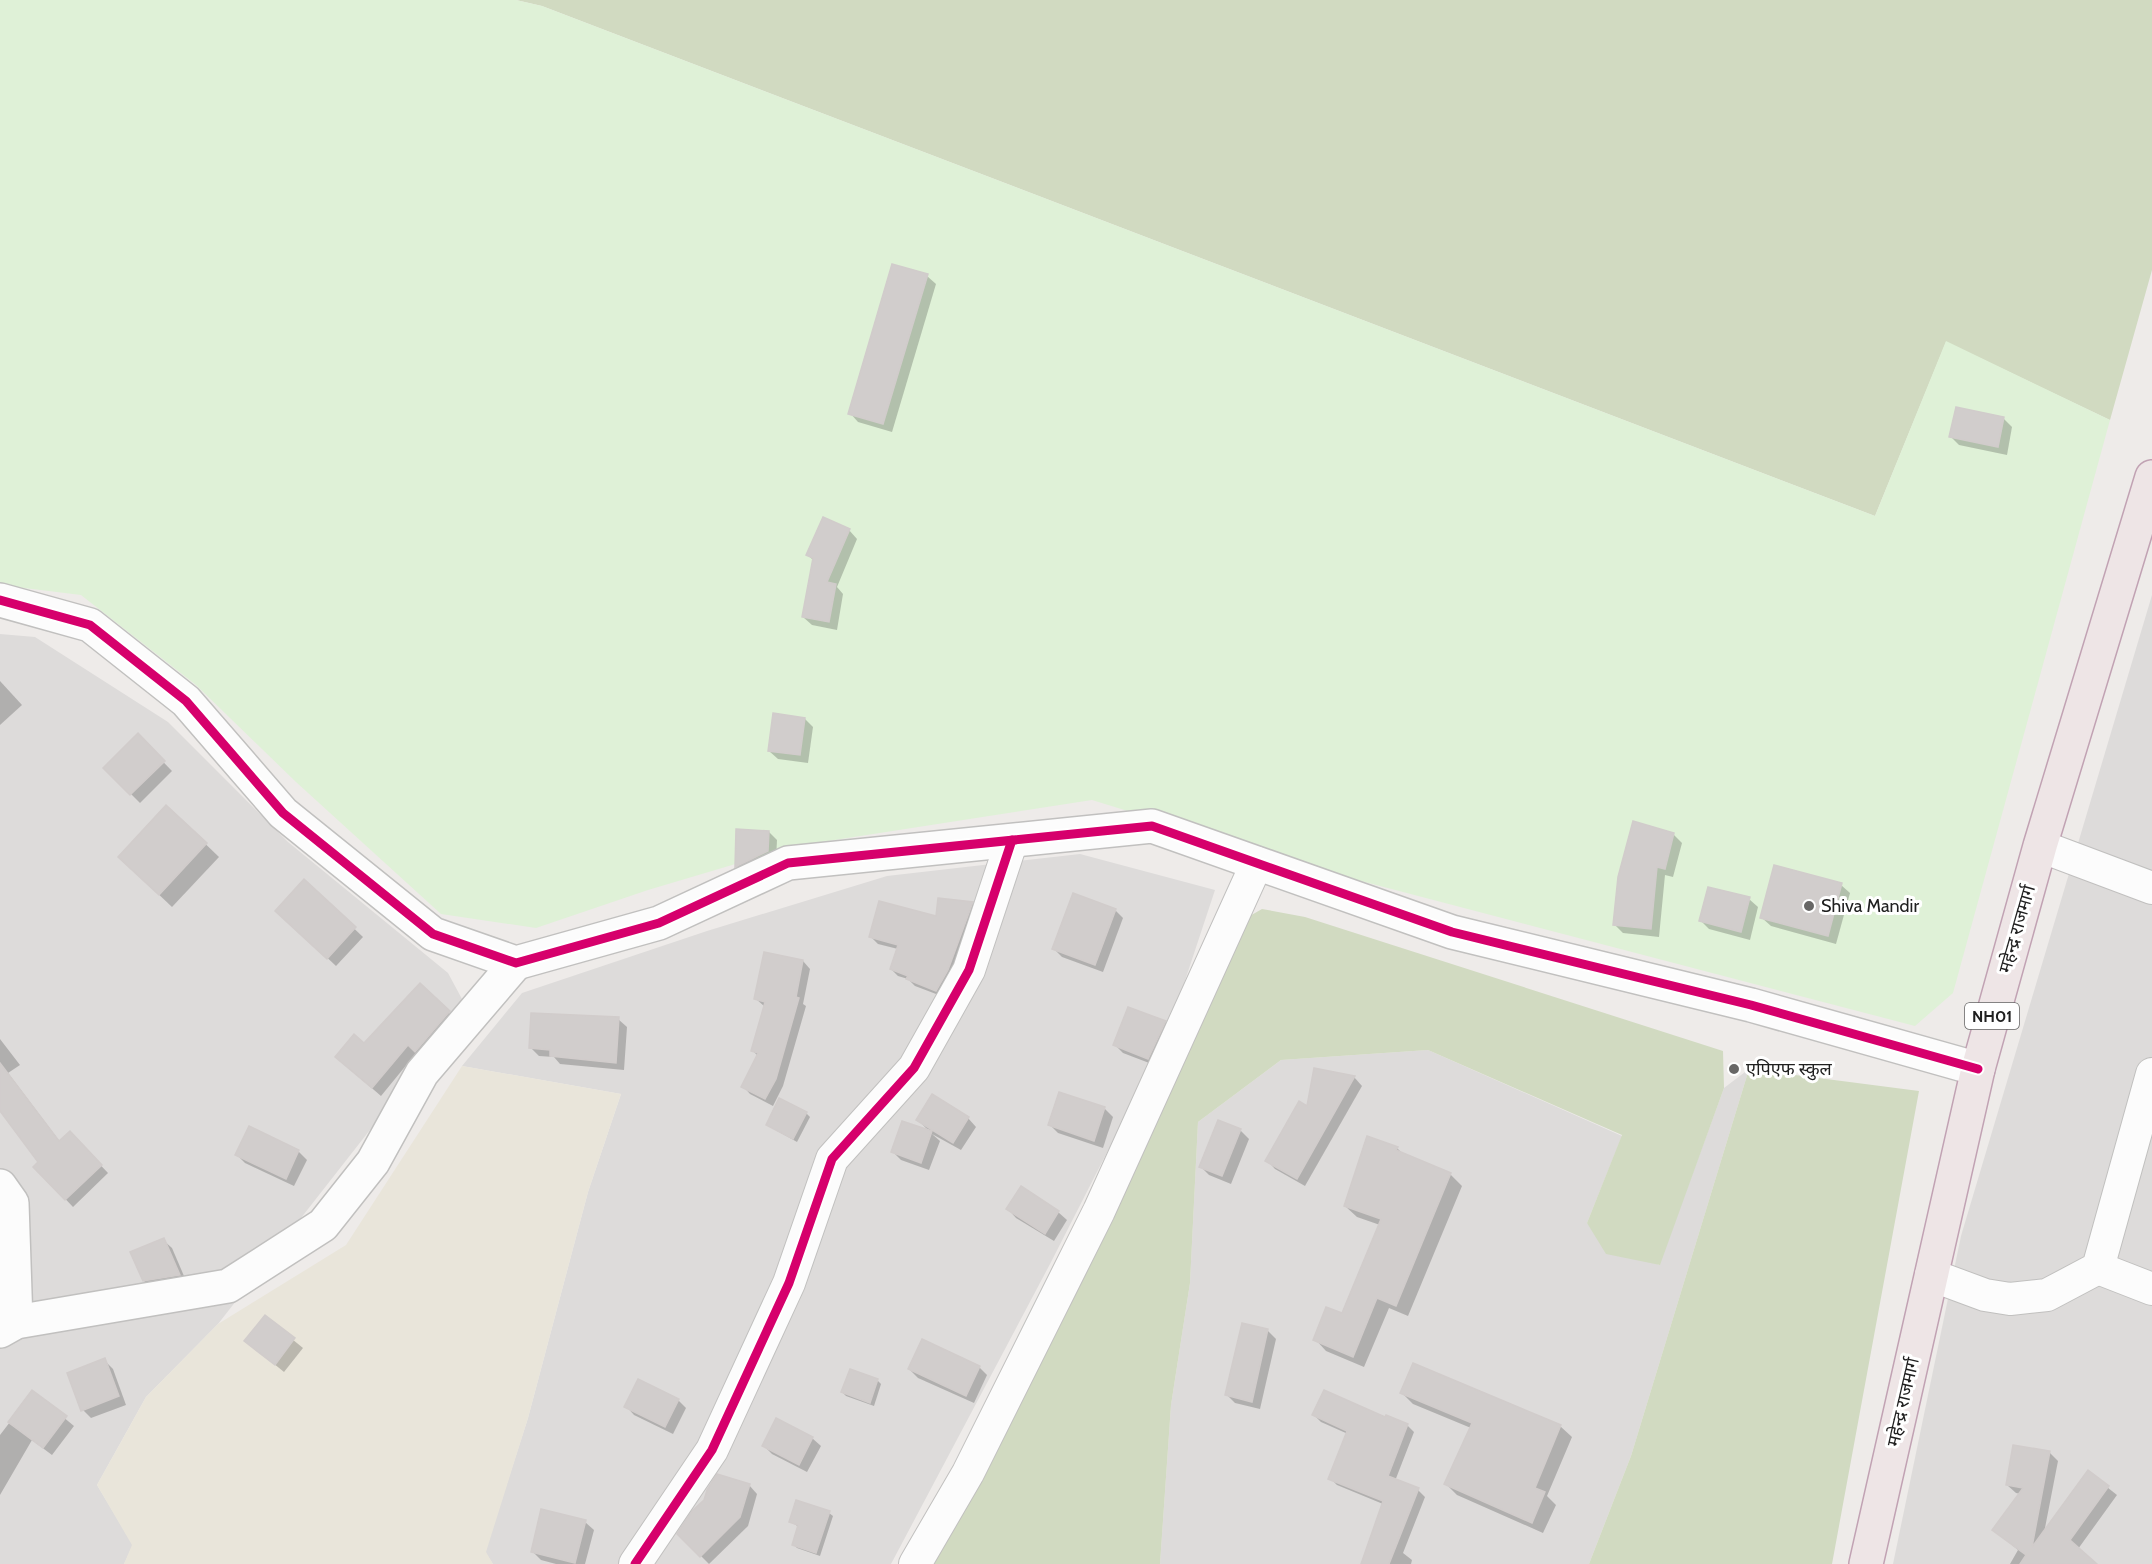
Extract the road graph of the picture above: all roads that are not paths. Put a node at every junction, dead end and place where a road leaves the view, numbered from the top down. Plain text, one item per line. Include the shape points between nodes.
1 (2152, 477) edge
2 (0, 600) edge
3 (1012, 840) junction
4 (2040, 846) junction
5 (1257, 863) junction
6 (2152, 888) edge
7 (516, 963) junction
8 (1978, 1069) junction
9 (2152, 1074) edge
10 (0, 1186) edge
11 (2098, 1268) junction
12 (1931, 1275) junction
13 (2152, 1289) edge
14 (8, 1326) edge
15 (635, 1564) edge
16 (915, 1564) edge
17 (1866, 1564) edge

1 - 4 highway, महेन्द्र राजमार्ग / NH01
2 - 7 street via 90,625 186,700 283,813 433,934
3 - 5 street via 1152,826
3 - 7 street via 788,863 659,923
3 - 15 street via 969,970 914,1068 832,1160 789,1283 712,1450
4 - 6 street
4 - 8 highway, महेन्द्र राजमार्ग / NH01
5 - 8 street via 1452,932 1751,1005
5 - 16 street via 1093,1221 969,1473
7 - 14 street via 422,1073 373,1162 322,1225 228,1286
8 - 12 highway, महेन्द्र राजमार्ग / NH01
9 - 11 street
10 - 14 street via 12,1203
11 - 12 street via 2047,1296 2010,1299 1985,1295
11 - 13 street
12 - 17 highway, महेन्द्र राजमार्ग / NH01

